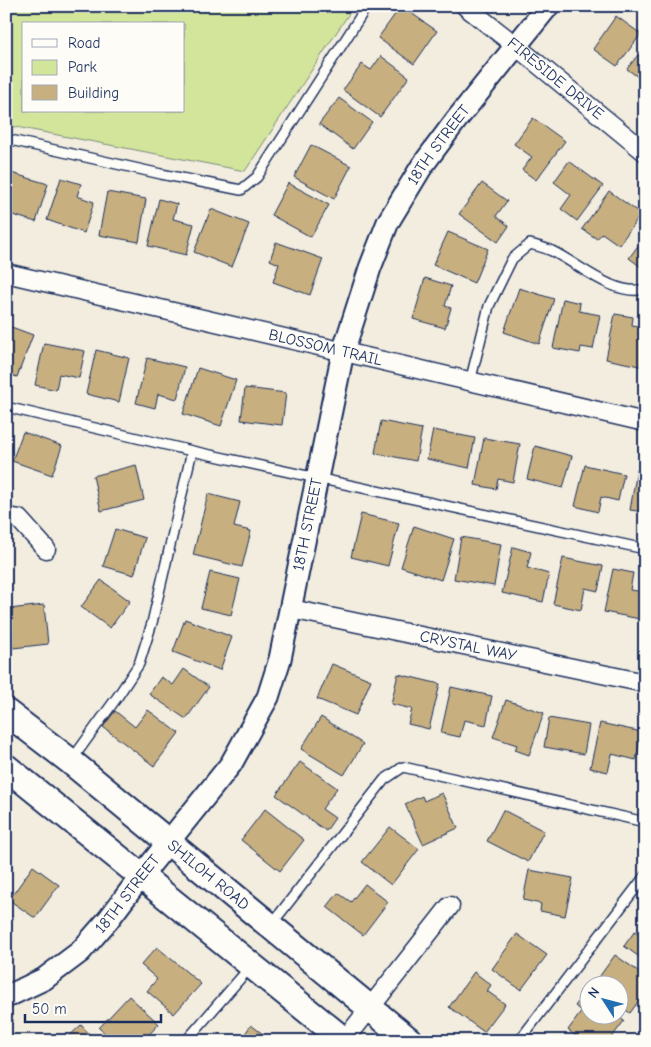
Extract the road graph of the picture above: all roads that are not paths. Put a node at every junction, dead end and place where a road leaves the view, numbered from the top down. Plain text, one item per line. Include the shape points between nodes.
1 (367, 6) edge
2 (464, 6) edge
3 (548, 6) edge
4 (516, 46) junction
5 (6, 139) edge
6 (645, 152) edge
7 (6, 273) edge
8 (645, 289) edge
9 (343, 352) junction
10 (470, 382) junction
11 (6, 407) edge
12 (645, 422) edge
13 (192, 451) junction
14 (317, 478) junction
15 (6, 517) edge
16 (46, 549) dead end
17 (645, 549) edge
18 (291, 609) junction
19 (645, 683) edge
20 (6, 712) edge
21 (70, 761) junction
22 (6, 767) edge
23 (645, 822) edge
24 (168, 842) junction
25 (142, 875) junction
26 (645, 876) edge
27 (450, 906) dead end
28 (270, 927) junction
29 (252, 966) junction
30 (6, 997) edge
31 (370, 1007) junction
32 (186, 1041) edge
33 (345, 1041) edge
34 (410, 1041) edge
35 (519, 1041) edge

1 - 5 lane via 257,177 241,190
2 - 4 street, FIRESIDE DRIVE
3 - 4 street, 18TH STREET
4 - 6 street, FIRESIDE DRIVE
4 - 9 street, 18TH STREET via 422,166 388,222
7 - 9 street, BLOSSOM TRAIL
8 - 10 lane via 616,288 551,251 530,244 512,259 489,306
9 - 10 street, BLOSSOM TRAIL
9 - 14 street, 18TH STREET
10 - 12 street, BLOSSOM TRAIL
11 - 13 lane
13 - 14 lane
13 - 21 lane via 152,623 139,664
14 - 17 lane
14 - 18 street, 18TH STREET
15 - 16 street via 18,519
18 - 19 street, CRYSTAL WAY
18 - 24 street, 18TH STREET via 268,697 231,764
20 - 21 main road, SHILOH ROAD
21 - 24 main road, SHILOH ROAD
22 - 25 main road
23 - 28 lane via 403,767 384,780
24 - 25 street, 18TH STREET
24 - 28 main road, SHILOH ROAD
25 - 29 main road
25 - 30 street, 18TH STREET via 80,952 44,979
26 - 35 lane
27 - 31 street
28 - 31 main road, SHILOH ROAD
29 - 32 lane
29 - 33 main road
31 - 33 street
31 - 34 main road, SHILOH ROAD

